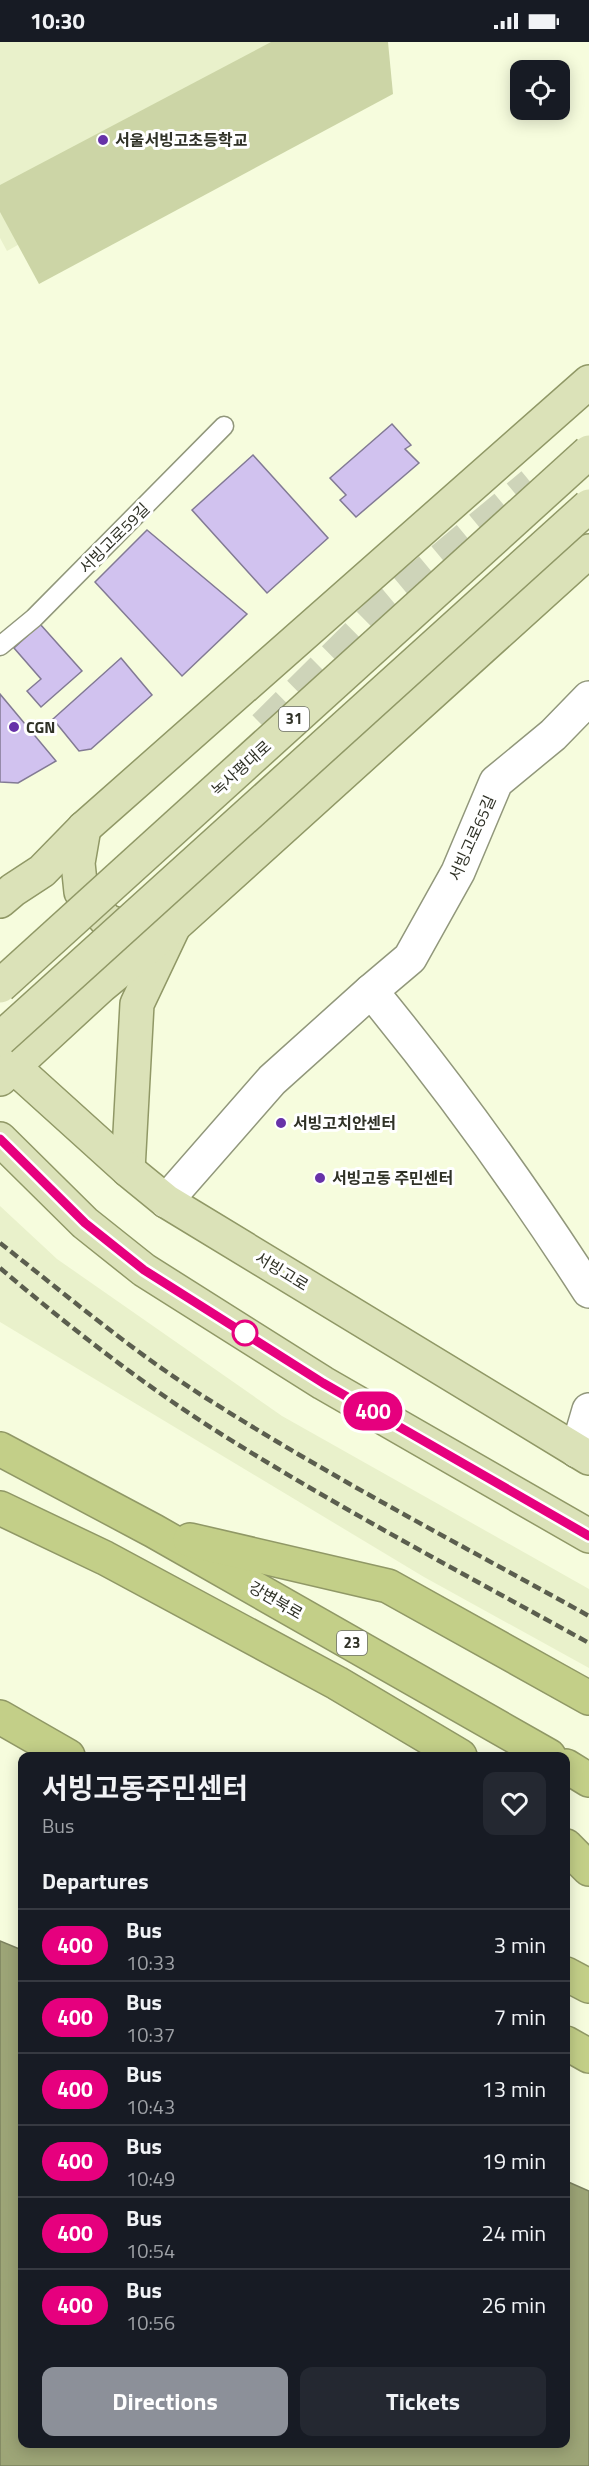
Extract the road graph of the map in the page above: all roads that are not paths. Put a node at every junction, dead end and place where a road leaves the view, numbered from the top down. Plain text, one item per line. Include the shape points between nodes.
1 (589, 382) edge
2 (224, 426) dead end
3 (589, 452) edge
4 (589, 506) edge
5 (589, 519) edge
6 (589, 551) edge
7 (0, 646) edge
8 (589, 698) edge
9 (84, 828) junction
10 (42, 871) junction
11 (0, 883) edge
12 (0, 901) edge
13 (164, 918) junction
14 (0, 986) edge
15 (371, 991) junction
16 (3, 1059) edge
17 (0, 1139) edge
18 (128, 1170) junction
19 (166, 1201) junction
20 (589, 1291) edge
21 (589, 1410) edge
22 (0, 1449) edge
23 (583, 1454) edge
24 (0, 1508) edge
25 (145, 1527) junction
26 (589, 1536) edge
27 (589, 1698) edge
28 (0, 1718) edge
29 (61, 1752) edge
30 (453, 1752) edge
31 (542, 1752) edge
32 (570, 1768) edge
33 (589, 1780) edge
34 (570, 1840) edge
35 (570, 1850) edge
36 (589, 1853) edge
37 (589, 1869) edge
38 (570, 1976) edge
39 (589, 1986) edge
40 (570, 2045) edge
41 (589, 2056) edge

1 - 9 main road
2 - 7 lane, 서빙고로59길 via 34,618
3 - 14 main road, 녹사평대로 / 31, bridge
4 - 16 main road, 31, bridge
5 - 13 street
6 - 13 main road
8 - 15 street, 서빙고로65길 via 553,735 496,782 458,872 410,958
9 - 10 main road
9 - 13 main road via 78,864 81,892 107,921 129,929
10 - 11 main road
10 - 12 main road
13 - 16 main road via 101,986
13 - 18 main road via 137,1004
15 - 19 street, 서빙고로65길 via 272,1080
15 - 20 street via 434,1067 531,1201
16 - 18 main road, 서빙고로
17 - 26 main road via 85,1223 144,1270 323,1383
18 - 19 main road, 서빙고로
19 - 23 main road, 서빙고로
21 - 23 street
22 - 25 highway, 강변북로 / 23
24 - 30 highway via 105,1558 337,1683
25 - 27 highway via 388,1586
25 - 31 highway, 강변북로 / 23
28 - 29 highway
32 - 33 highway
34 - 36 highway
35 - 37 highway
38 - 39 highway
40 - 41 highway

